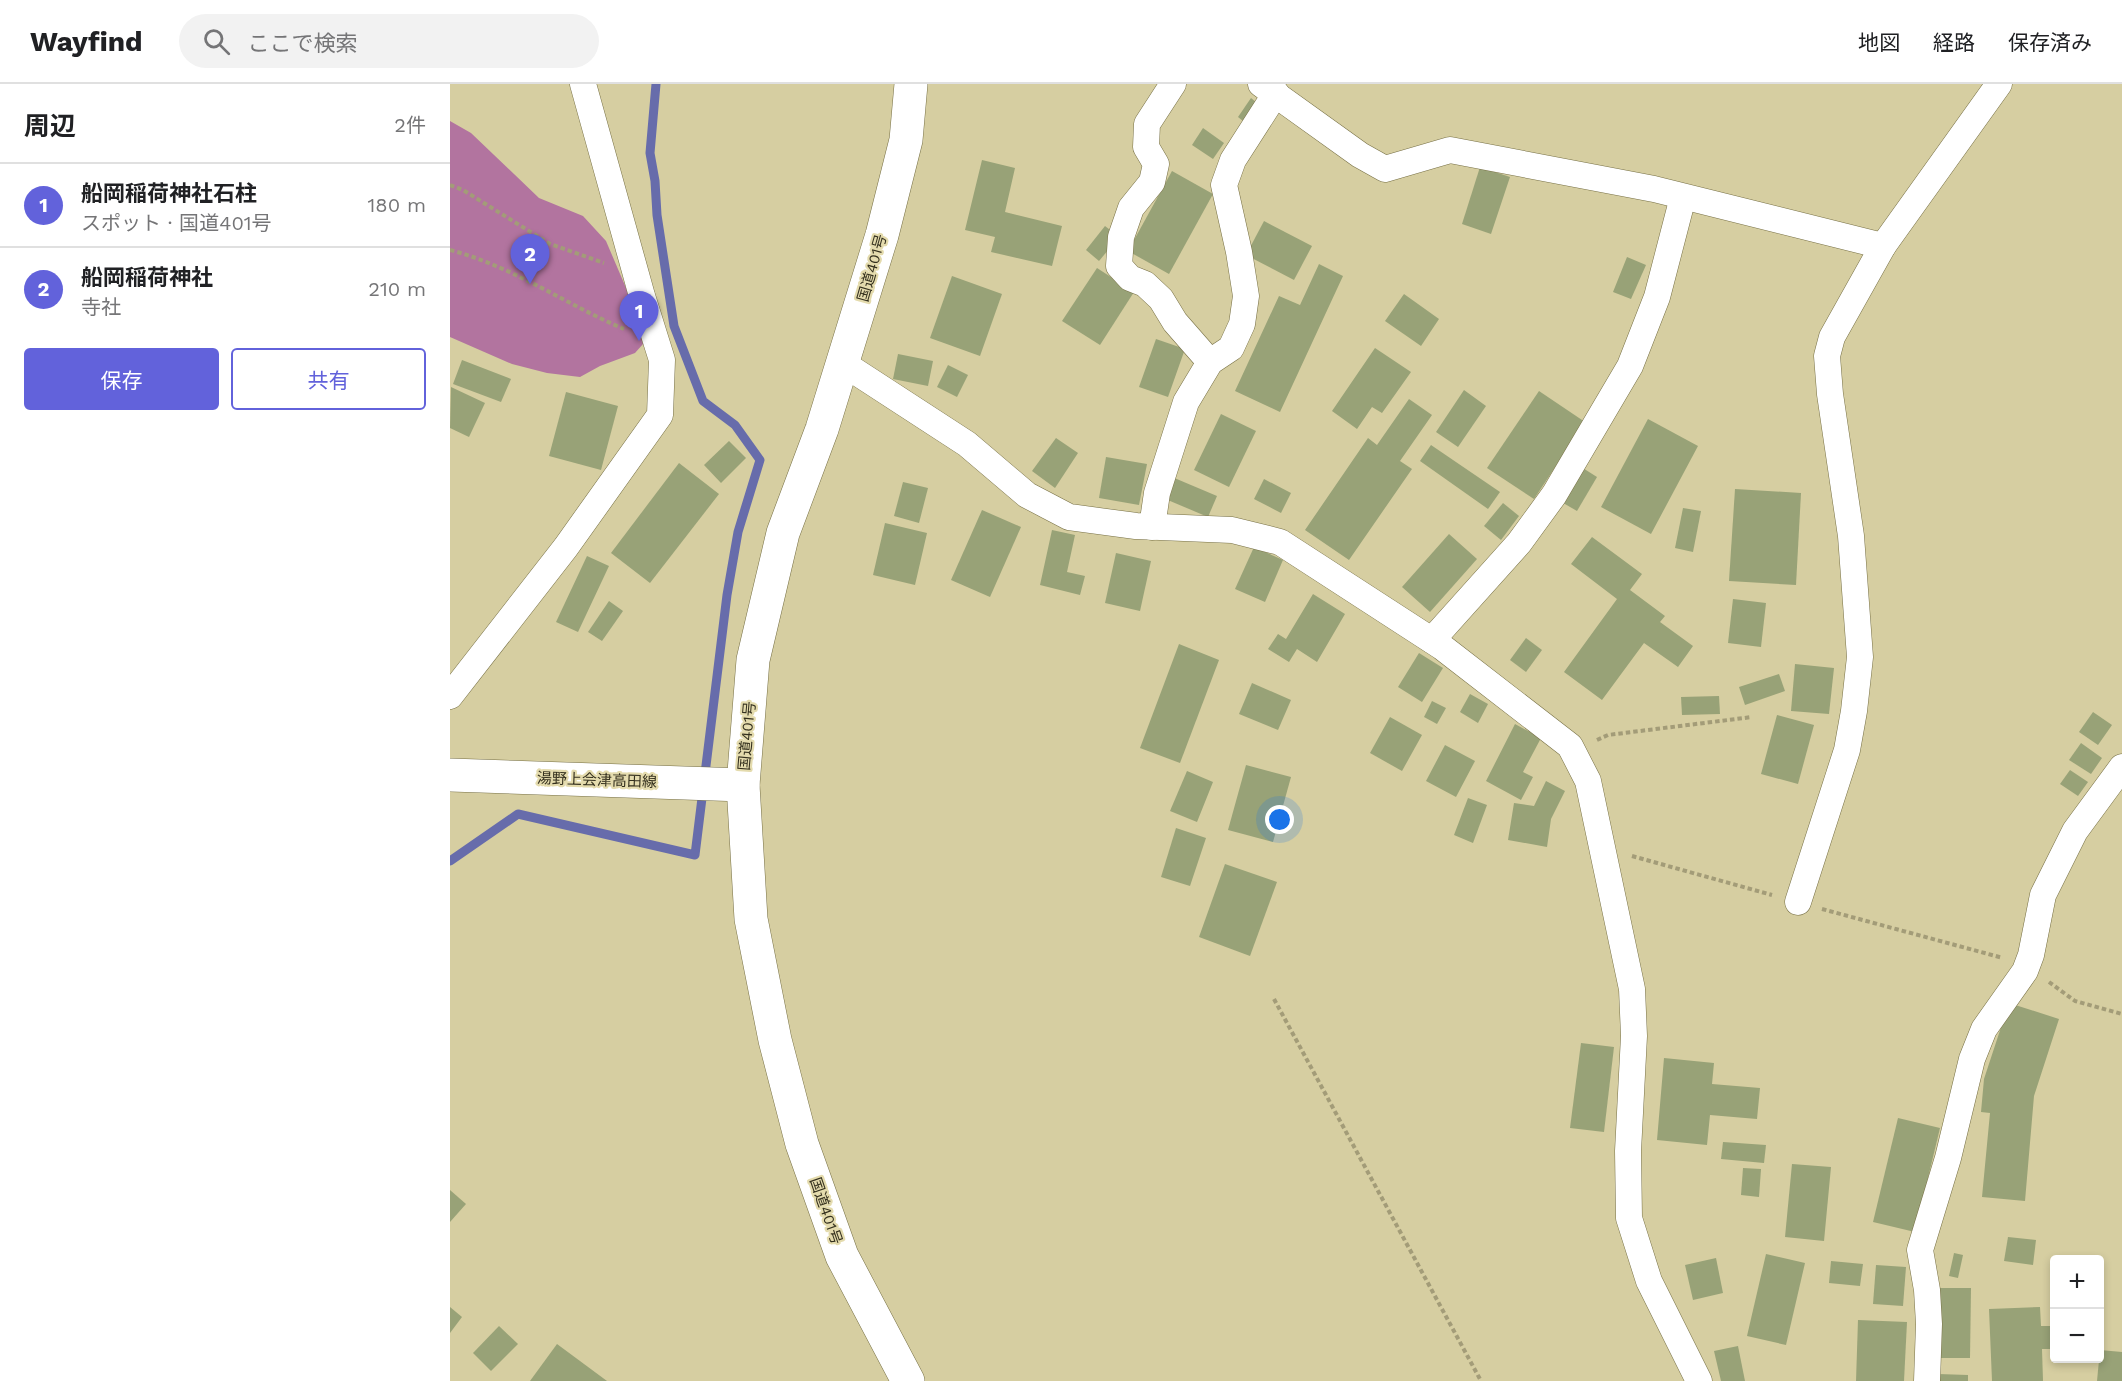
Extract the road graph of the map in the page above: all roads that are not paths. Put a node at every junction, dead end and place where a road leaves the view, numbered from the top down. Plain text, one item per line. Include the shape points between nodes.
1 (583, 84) edge
2 (911, 84) edge
3 (1173, 84) edge
4 (1999, 84) edge
5 (1268, 89) edge
6 (1683, 197) junction
7 (1883, 246) junction
8 (1210, 362) junction
9 (844, 364) junction
10 (1152, 527) junction
11 (1432, 640) junction
12 (450, 696) edge
13 (2122, 766) edge
14 (450, 775) edge
15 (744, 785) junction
16 (1798, 902) road end
17 (908, 1381) edge
18 (1699, 1381) edge
19 (1927, 1381) edge

1 - 12 street via 662,360 660,415 566,548
2 - 9 main road, 国道401号 via 906,140
3 - 8 street via 1147,124 1146,147 1156,164 1152,182 1131,208 1121,237 1119,266 1161,299 1175,322
4 - 7 street
5 - 6 street via 1385,170 1450,150
5 - 8 street via 1224,185 1245,296 1242,324 1231,348
6 - 7 street
6 - 11 street via 1657,297 1630,366 1554,495 1519,543
7 - 16 street via 1832,337 1827,356 1851,536 1860,657 1846,750
8 - 10 street via 1186,402 1157,493
9 - 10 street via 967,444 1027,495 1069,517
9 - 15 main road, 国道401号 via 783,533 753,660
10 - 11 street via 1232,530 1280,542
11 - 18 street via 1570,746 1588,781 1632,988 1629,1218 1649,1281
13 - 19 street via 2075,831 2043,895 2027,964 1984,1029 1972,1059 1920,1250 1929,1324
14 - 15 main road, 湯野上会津高田線
15 - 17 main road, 国道401号 via 751,919 775,1040 802,1144 842,1256

